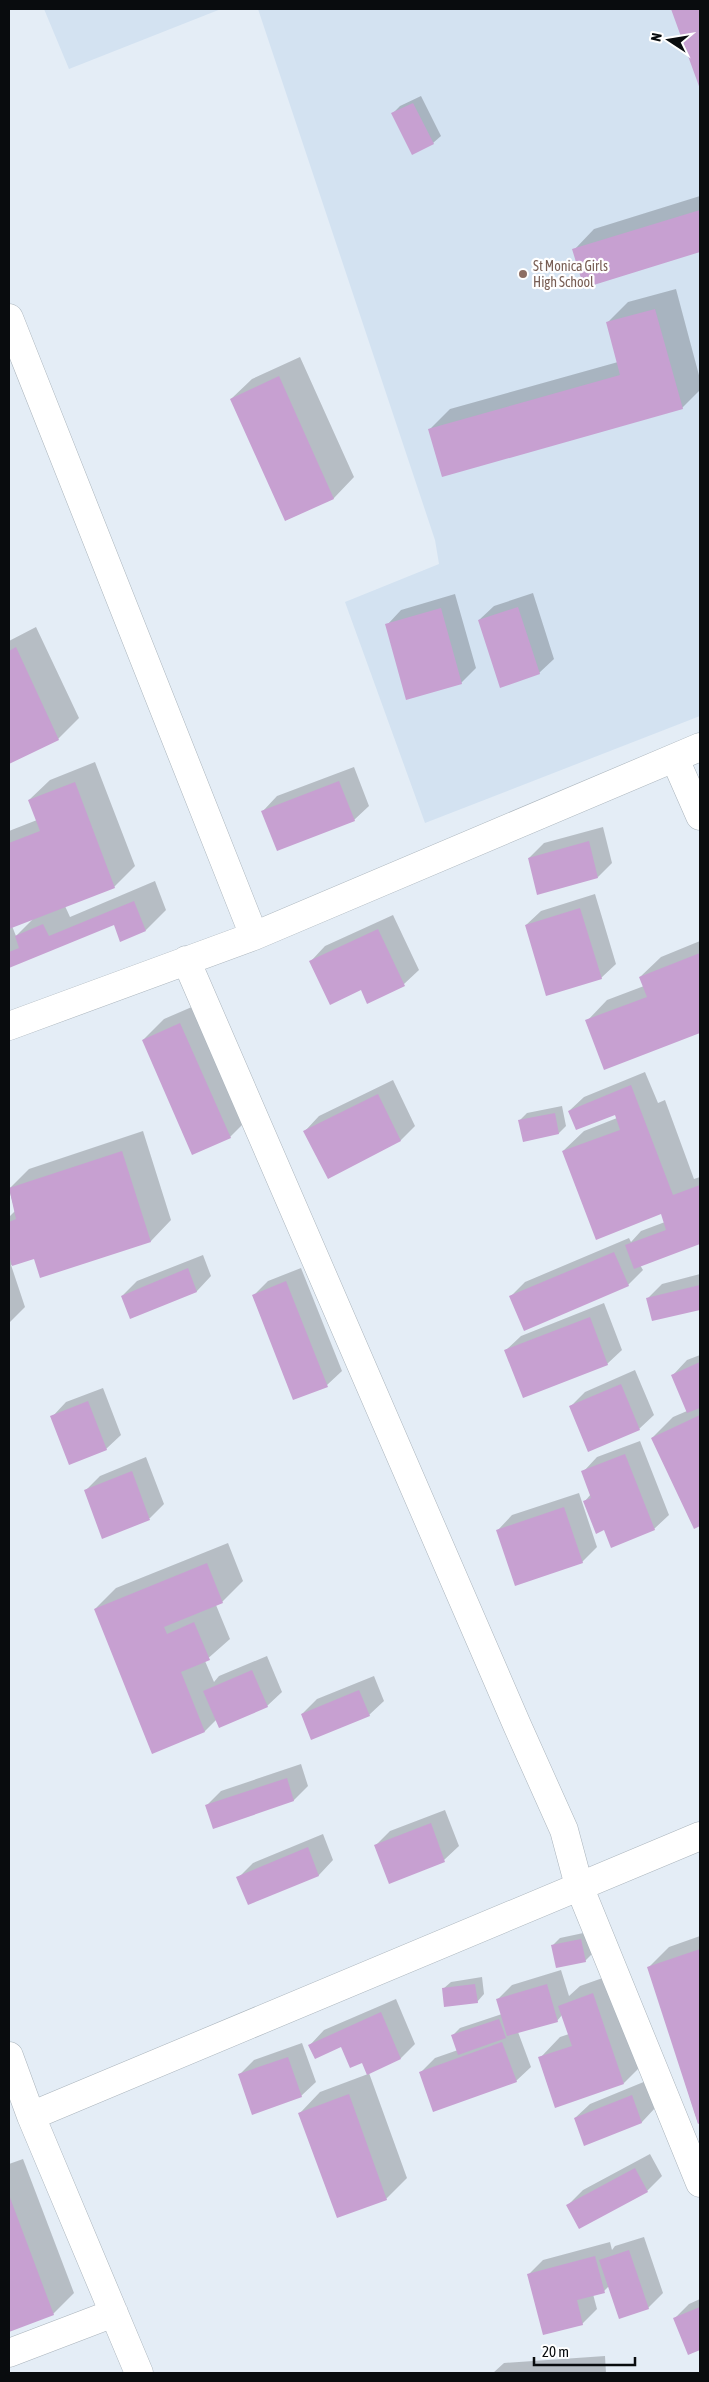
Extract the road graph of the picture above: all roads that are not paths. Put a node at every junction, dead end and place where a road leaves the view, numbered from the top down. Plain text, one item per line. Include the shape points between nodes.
1 (9, 318) edge
2 (700, 747) edge
3 (675, 759) junction
4 (700, 816) edge
5 (254, 936) junction
6 (186, 960) junction
7 (9, 1026) edge
8 (700, 1836) edge
9 (578, 1886) junction
10 (9, 2056) edge
11 (31, 2116) junction
12 (700, 2182) edge
13 (114, 2313) junction
14 (9, 2353) edge
15 (140, 2373) edge

1 - 5 street
2 - 3 street
3 - 4 street
3 - 5 street
5 - 6 street
6 - 7 street
6 - 9 street via 564,1830
8 - 9 street
9 - 11 street
9 - 12 street
10 - 11 street
11 - 13 street
13 - 14 street
13 - 15 street

